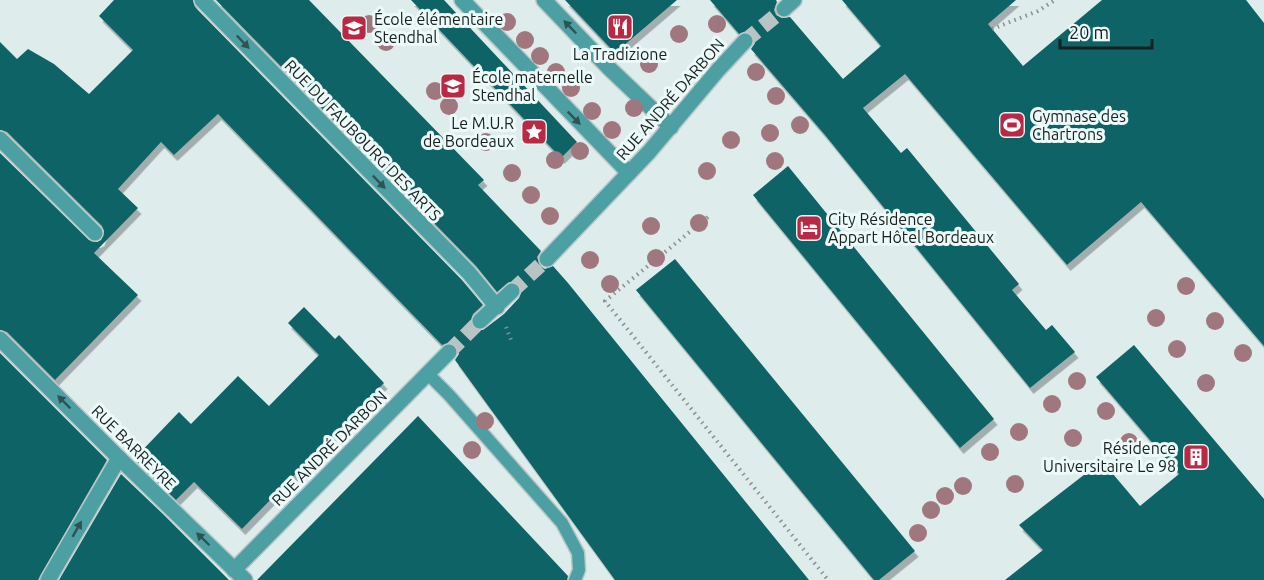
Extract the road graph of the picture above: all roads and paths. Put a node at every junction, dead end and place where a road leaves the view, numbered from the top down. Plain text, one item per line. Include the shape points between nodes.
1 (202, 0) edge
2 (462, 0) edge
3 (544, 0) edge
4 (1055, 0) edge
5 (992, 30) dead end
6 (745, 41) tunnel mouth
7 (671, 128) junction
8 (0, 139) edge
9 (629, 173) junction
10 (708, 217) dead end
11 (95, 233) dead end
12 (547, 259) tunnel mouth
13 (512, 291) tunnel mouth
14 (497, 307) junction
15 (480, 321) tunnel mouth
16 (0, 339) edge
17 (449, 352) tunnel mouth
18 (428, 374) junction
19 (119, 458) junction
20 (239, 575) edge
21 (48, 580) edge
22 (575, 580) edge
23 (828, 580) edge

1 -> 14 street, RUE DU FAUBOURG DES ARTS via 469,273
2 -> 9 street
7 -> 3 street
4 - 5 path
6 - 7 street, RUE ANDRÉ DARBON
7 - 9 street, RUE ANDRÉ DARBON
8 - 11 street
9 - 12 street, RUE ANDRÉ DARBON
10 - 23 path via 605,301
13 - 14 street
14 - 15 street
19 -> 16 street, RUE BARREYRE
17 - 18 street, RUE ANDRÉ DARBON
18 - 20 street, RUE ANDRÉ DARBON
18 - 22 lane via 562,523 578,553
20 -> 19 street, RUE BARREYRE
21 -> 19 street

